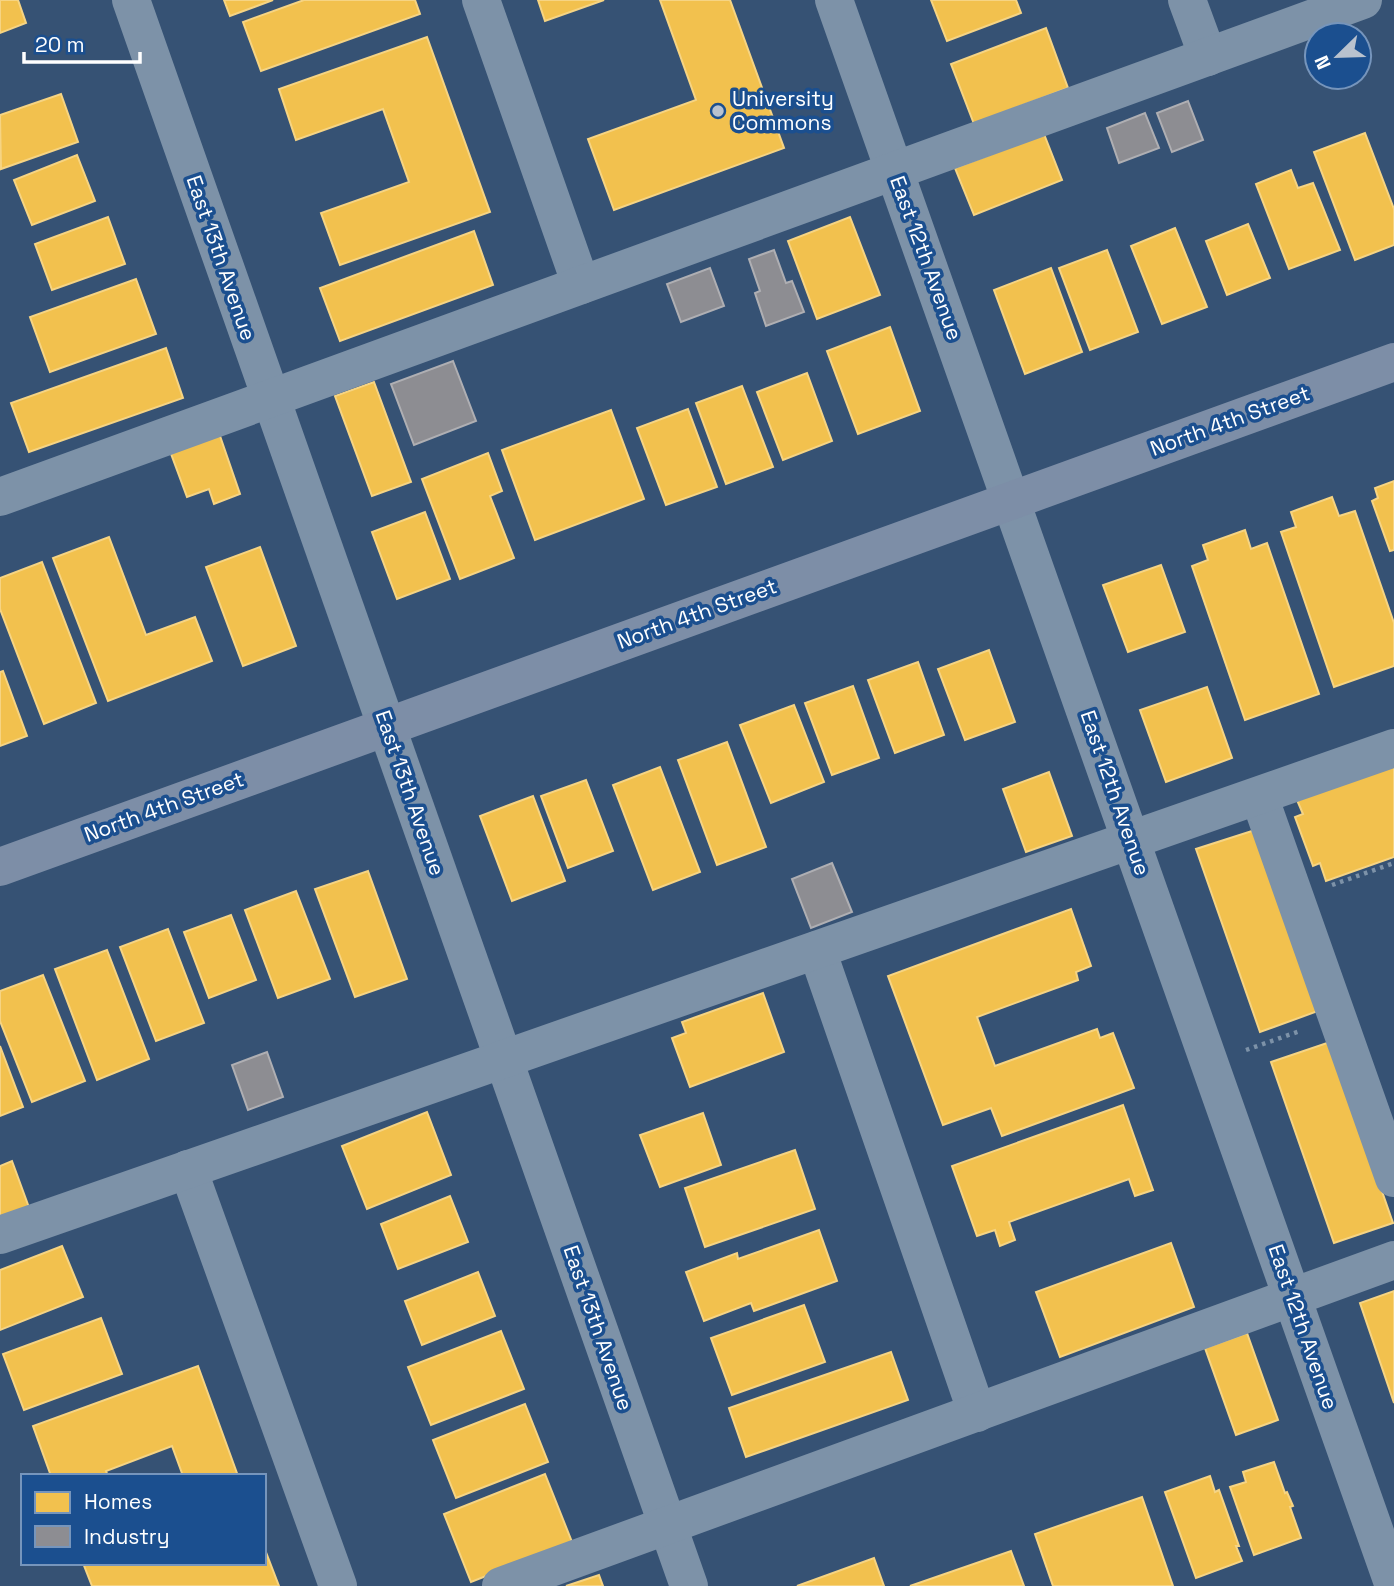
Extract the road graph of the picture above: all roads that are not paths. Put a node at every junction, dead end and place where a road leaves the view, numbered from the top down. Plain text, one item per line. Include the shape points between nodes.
1 (131, 0) edge
2 (481, 0) edge
3 (834, 0) edge
4 (1187, 0) edge
5 (1363, 0) edge
6 (1208, 57) junction
7 (894, 171) junction
8 (581, 285) junction
9 (1394, 362) edge
10 (270, 398) junction
11 (0, 497) edge
12 (1012, 500) junction
13 (386, 727) junction
14 (1394, 748) edge
15 (1259, 796) junction
16 (1132, 840) junction
17 (0, 867) edge
18 (817, 950) junction
19 (504, 1059) junction
20 (188, 1169) junction
21 (1394, 1178) edge
22 (0, 1235) edge
23 (1394, 1260) edge
24 (1293, 1297) junction
25 (977, 1413) junction
26 (667, 1525) junction
27 (338, 1586) edge
28 (501, 1586) edge
29 (689, 1586) edge
30 (1394, 1586) edge

1 - 10 street, East 13th Avenue
2 - 8 street
3 - 7 street, East 12th Avenue
4 - 6 street
5 - 6 street
6 - 7 street
7 - 8 street
7 - 12 street, East 12th Avenue
8 - 10 street
9 - 12 main road, North 4th Street
10 - 11 street
10 - 13 street, East 13th Avenue
12 - 13 main road, North 4th Street
12 - 16 street, East 12th Avenue
13 - 17 main road, North 4th Street
13 - 19 street, East 13th Avenue
14 - 15 street
15 - 16 street
15 - 21 street
16 - 18 street
16 - 24 street, East 12th Avenue
18 - 19 street
18 - 25 street
19 - 20 street
19 - 26 street, East 13th Avenue
20 - 22 street
20 - 27 street
23 - 24 street
24 - 25 street
24 - 30 street, East 12th Avenue
25 - 26 street
26 - 28 street
26 - 29 street, East 13th Avenue

